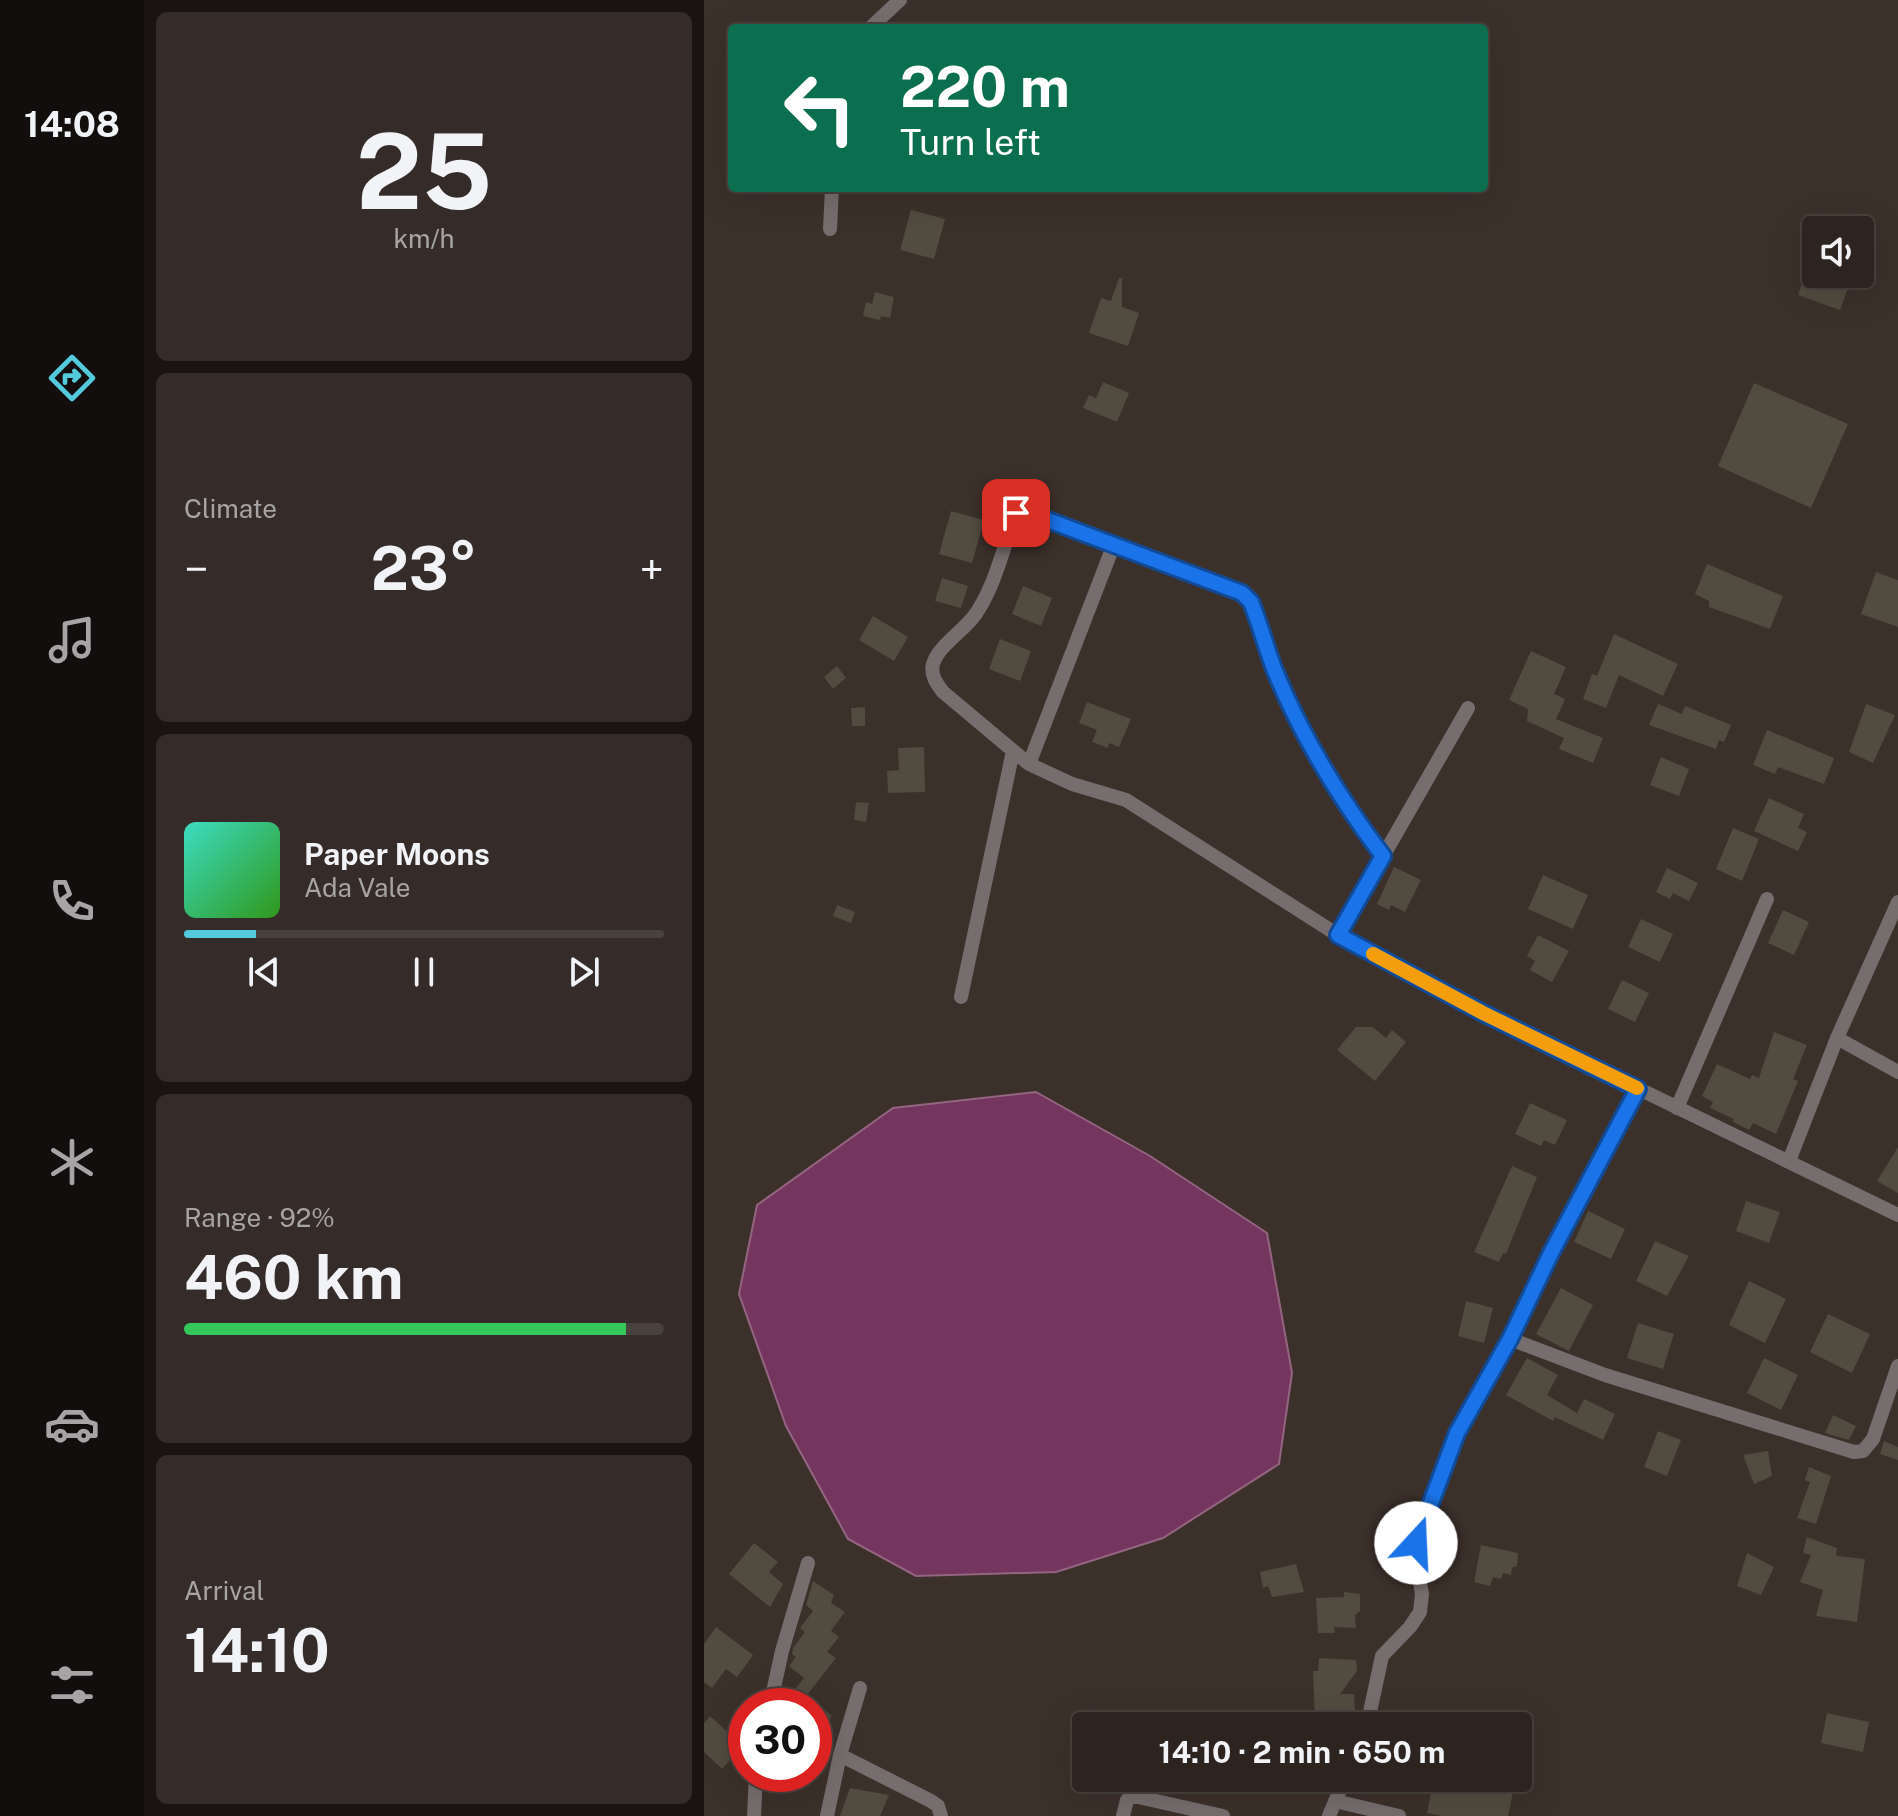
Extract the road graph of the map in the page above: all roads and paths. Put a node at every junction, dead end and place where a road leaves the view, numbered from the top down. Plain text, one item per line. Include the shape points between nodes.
1 (900, 0) edge
2 (874, 24) edge
3 (832, 192) edge
4 (830, 229) dead end
5 (1114, 544) junction
6 (1468, 708) dead end
7 (1013, 751) junction
8 (1029, 764) junction
9 (1383, 856) junction
10 (1767, 899) dead end
11 (1898, 902) edge
12 (1338, 935) junction
13 (961, 997) dead end
14 (1837, 1038) junction
15 (1898, 1072) edge
16 (1638, 1089) junction
17 (1677, 1108) junction
18 (1789, 1161) junction
19 (1898, 1215) edge
20 (1510, 1339) junction
21 (1898, 1366) edge
22 (808, 1563) dead end
23 (774, 1688) edge
24 (860, 1688) dead end
25 (1370, 1712) edge
26 (840, 1755) junction
27 (755, 1792) edge
28 (1339, 1792) edge
29 (1335, 1801) junction
30 (1204, 1814) edge
31 (754, 1816) edge
32 (827, 1816) edge
33 (941, 1816) edge
34 (1123, 1816) edge
35 (1223, 1816) edge
36 (1329, 1816) edge
37 (1399, 1816) edge

1 - 2 street
3 - 4 street
5 - 7 street via 1018,510 985,600 936,656 931,668 943,692
5 - 8 street
5 - 9 street via 1228,586 1251,602 1309,743
6 - 9 street
7 - 8 street
7 - 13 street
8 - 12 street via 1126,800
9 - 12 street
10 - 17 street
11 - 14 street
12 - 16 street
14 - 15 street
14 - 18 street
16 - 17 street
16 - 20 street
17 - 18 street
18 - 19 street
20 - 21 street via 1605,1375 1854,1452 1863,1451 1873,1439
20 - 25 street via 1457,1433 1424,1517 1416,1543 1420,1612 1382,1656
22 - 23 street
24 - 26 street
26 - 32 street
26 - 33 street via 931,1801
27 - 31 street
28 - 29 street
29 - 36 street
29 - 37 street
30 - 34 street via 1134,1796 1127,1800
30 - 35 street

